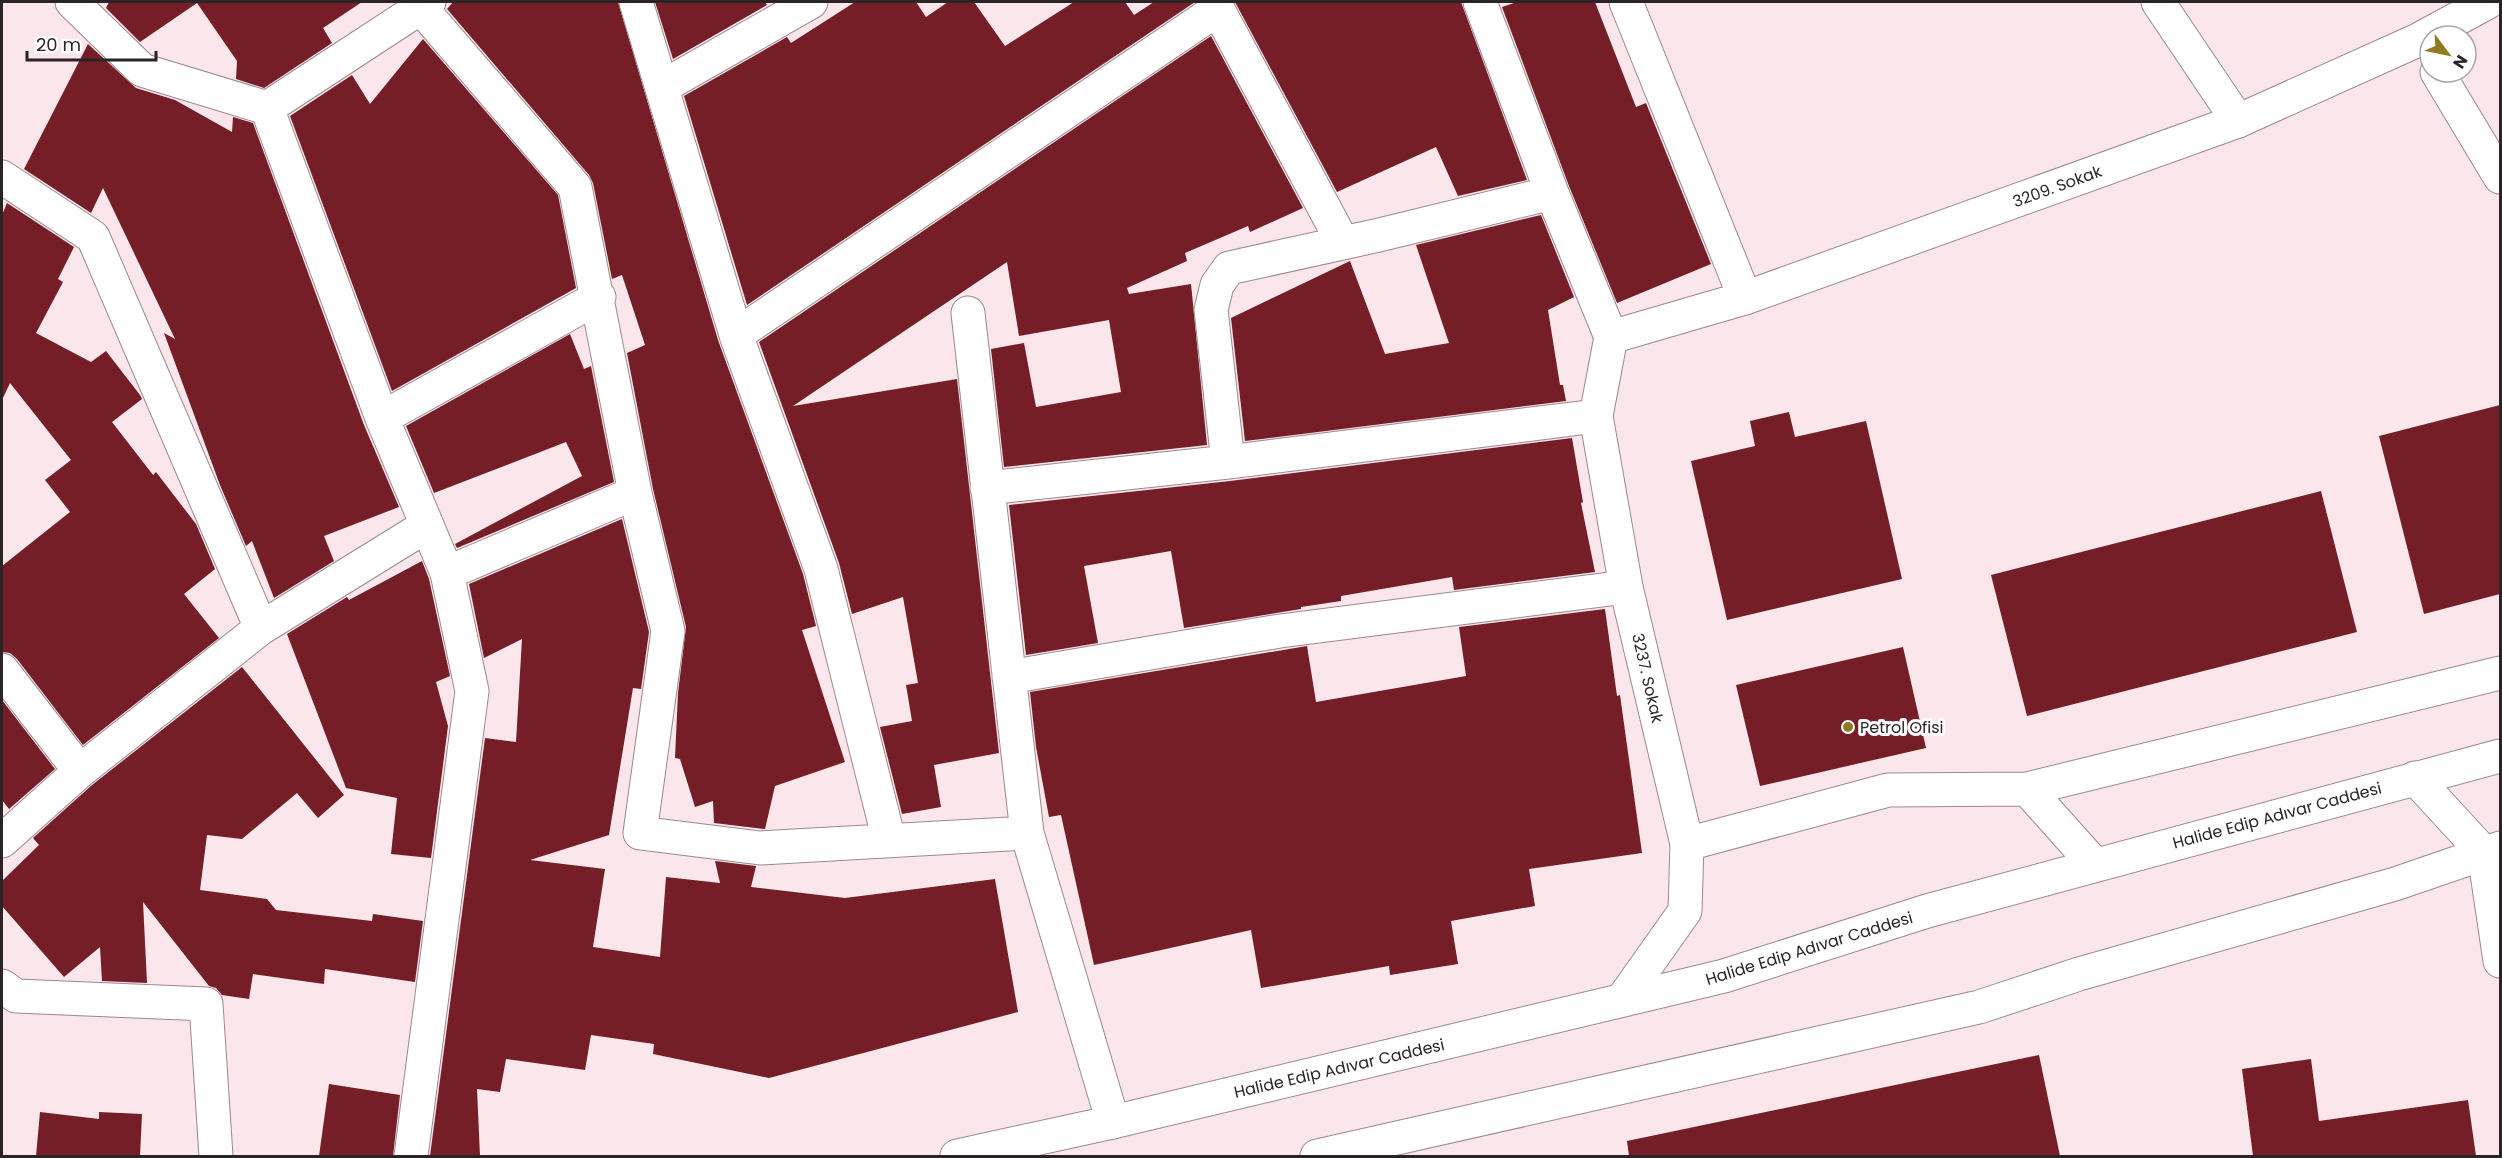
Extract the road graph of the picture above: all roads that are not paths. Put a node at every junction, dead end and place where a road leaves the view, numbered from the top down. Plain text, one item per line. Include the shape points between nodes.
1 (72, 2) edge
2 (636, 2) edge
3 (811, 2) edge
4 (1480, 2) edge
5 (1626, 2) edge
6 (2158, 2) edge
7 (2488, 2) edge
8 (425, 5) edge
9 (1216, 5) edge
10 (2459, 24) edge
11 (2418, 52) edge
12 (2444, 84) edge
13 (662, 87) junction
14 (267, 108) junction
15 (2238, 121) junction
16 (2, 177) edge
17 (2500, 177) edge
18 (1552, 193) junction
19 (1343, 243) junction
20 (599, 297) junction
21 (1745, 298) junction
22 (968, 313) dead end
23 (736, 335) junction
24 (1611, 337) junction
25 (1596, 416) junction
26 (382, 418) junction
27 (1228, 462) junction
28 (987, 488) junction
29 (635, 493) junction
30 (426, 526) junction
31 (447, 573) junction
32 (1626, 587) junction
33 (261, 628) junction
34 (2, 670) edge
35 (2500, 673) edge
36 (1010, 678) junction
37 (2500, 756) edge
38 (81, 771) junction
39 (2415, 778) junction
40 (2027, 789) junction
41 (1027, 833) junction
42 (889, 840) junction
43 (2, 842) edge
44 (1687, 844) junction
45 (2492, 851) edge
46 (2095, 865) junction
47 (2500, 961) edge
48 (2, 986) edge
49 (1622, 1000) junction
50 (1113, 1122) junction
51 (216, 1156) edge
52 (411, 1156) edge
53 (957, 1156) edge
54 (1317, 1156) edge

1 - 14 street via 142,70
2 - 13 street
3 - 13 street
4 - 18 street
5 - 21 street
6 - 15 street
7 - 10 street, 3209. Sokak
8 - 14 street
8 - 20 street via 575,187
9 - 19 street
9 - 23 street
11 - 15 street, 3209. Sokak
12 - 17 street
13 - 23 street
14 - 26 street
15 - 21 street, 3209. Sokak
16 - 33 street via 93,237
18 - 19 street
18 - 24 street
19 - 27 street via 1229,268 1217,285 1211,310
20 - 26 street
20 - 29 street
21 - 24 street, 3209. Sokak
22 - 28 street
23 - 42 street via 821,569
24 - 25 street, 3237. Sokak
25 - 27 street
25 - 32 street, 3237. Sokak
26 - 30 street
27 - 28 street
28 - 36 street
29 - 31 street
29 - 42 street via 668,631 640,833 760,848
30 - 31 street
30 - 33 street
31 - 52 street via 472,691
32 - 36 street via 1280,631
32 - 44 street, 3237. Sokak
33 - 38 street
34 - 38 street
35 - 40 street
36 - 41 street
37 - 39 street, Halide Edip Adıvar Caddesi
38 - 43 street
39 - 45 street
39 - 46 street, Halide Edip Adıvar Caddesi
40 - 44 street via 1888,790
40 - 46 street
41 - 42 street
41 - 50 street
44 - 49 street, 3237. Sokak via 1685,911
45 - 47 street
45 - 54 street via 2395,884 2079,974 1979,1007
46 - 49 street, Halide Edip Adıvar Caddesi via 1927,911 1724,976
48 - 51 street via 16,996 206,1004
49 - 50 street, Halide Edip Adıvar Caddesi
50 - 53 street, Halide Edip Adıvar Caddesi

